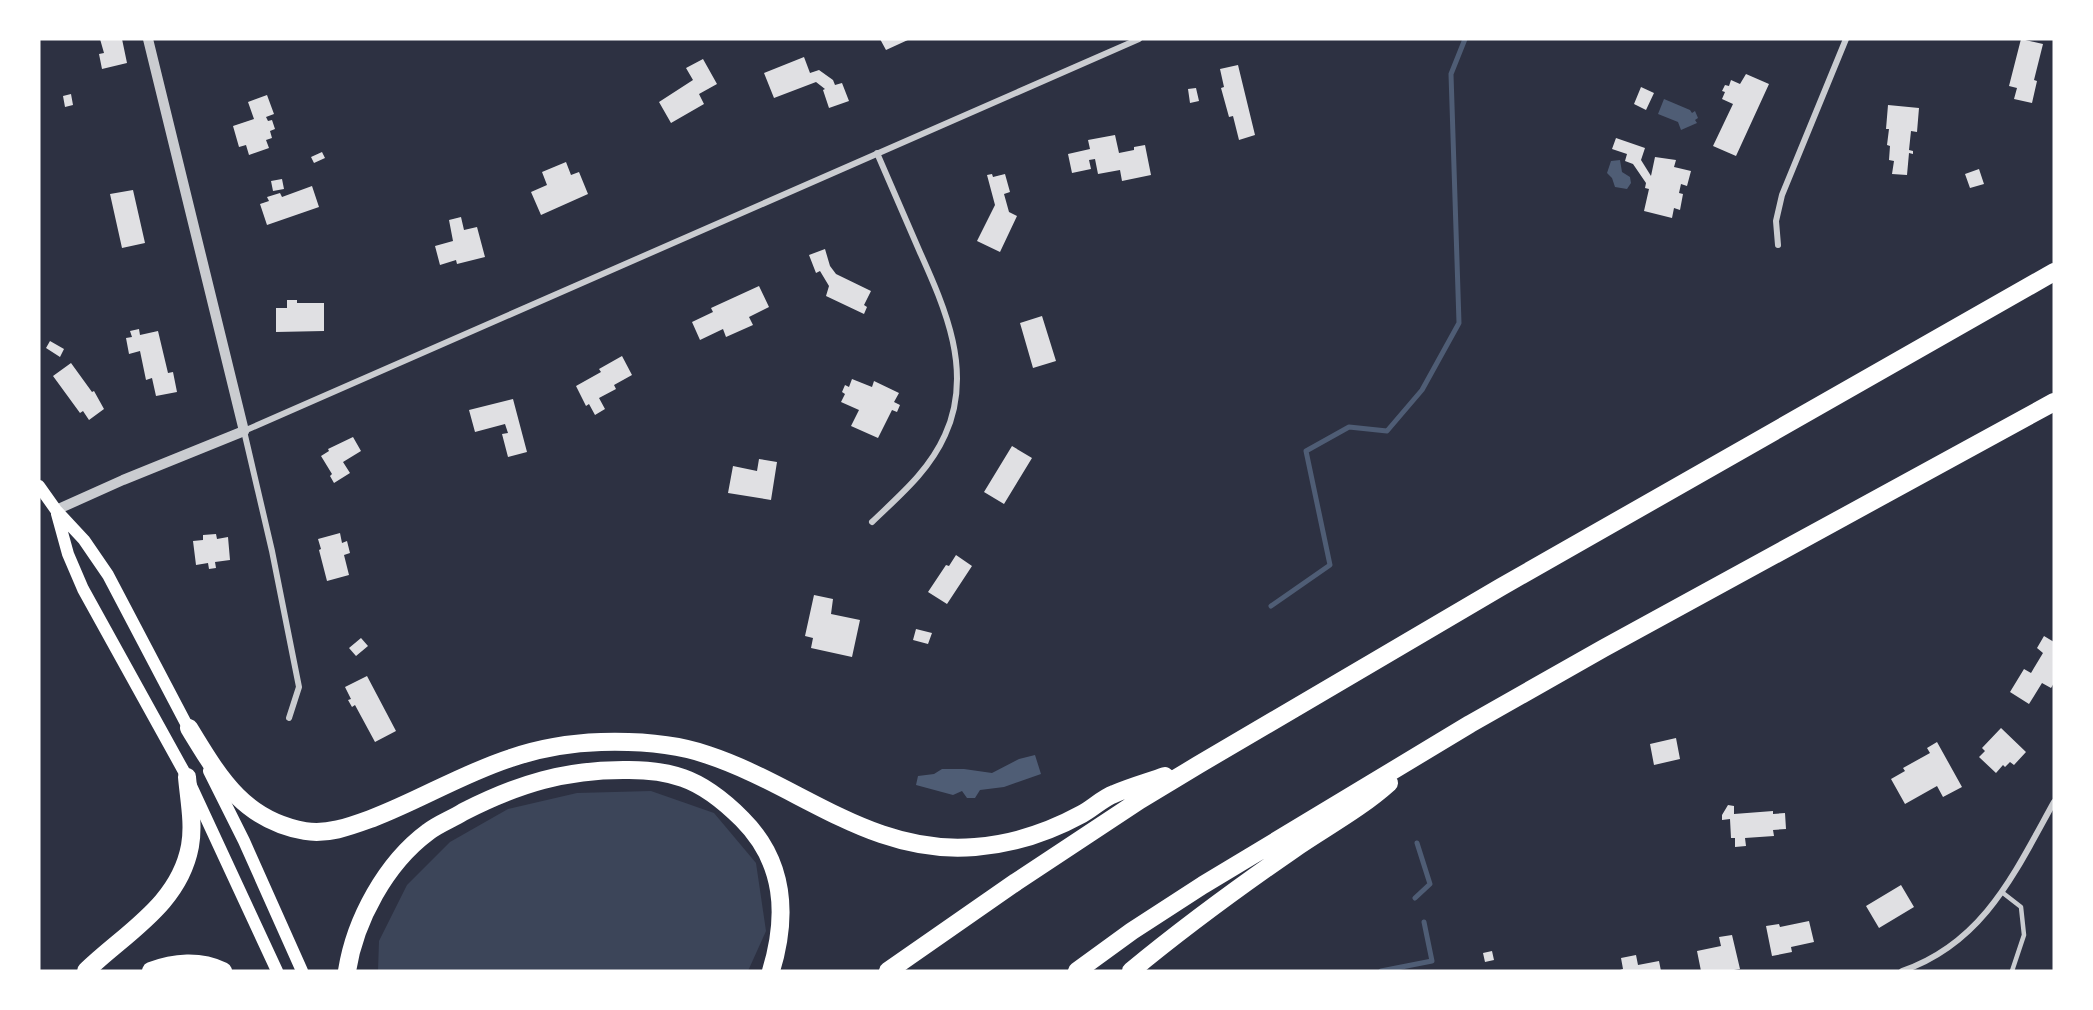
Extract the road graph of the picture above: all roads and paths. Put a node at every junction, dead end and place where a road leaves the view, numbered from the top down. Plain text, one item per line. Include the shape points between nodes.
1 (148, 39) edge
2 (1139, 39) edge
3 (1846, 39) edge
4 (877, 153) junction
5 (1778, 245) dead end
6 (2054, 272) edge
7 (2054, 402) edge
8 (244, 431) junction
9 (39, 486) edge
10 (56, 510) junction
11 (872, 522) dead end
12 (289, 718) dead end
13 (189, 728) junction
14 (1417, 757) junction
15 (1198, 765) junction
16 (188, 777) junction
17 (2054, 802) edge
18 (2003, 893) junction
19 (86, 971) edge
20 (151, 971) edge
21 (223, 971) edge
22 (277, 971) edge
23 (302, 971) edge
24 (347, 971) edge
25 (771, 971) edge
26 (888, 971) edge
27 (1077, 971) edge
28 (1131, 971) edge
29 (1902, 971) edge
30 (2013, 971) edge

1 - 8 street
2 - 4 street
3 - 5 street via 1782,195 1776,221
4 - 8 street
4 - 11 street via 946,314 957,373 951,420 937,450 919,477
6 - 15 highway via 1511,581
7 - 14 highway via 1604,648
8 - 10 street
8 - 12 street via 299,687
9 - 10 main road
10 - 13 main road via 84,540 108,575
10 - 16 main road via 82,589
13 - 15 highway via 213,768 243,803 269,821 309,831 331,831 356,824 510,758 578,743 626,742 691,749 748,771 830,814 879,834 918,845 952,848 994,845 1043,833 1111,795
13 - 23 main road
14 - 27 highway via 1203,885
14 - 28 highway via 1374,796 1170,938
15 - 26 highway via 1016,882
16 - 19 highway via 190,845 177,882 145,921
16 - 22 main road
17 - 18 street
18 - 29 street via 1960,939 1925,962
18 - 30 lane via 2021,907 2024,935
20 - 21 highway via 176,963
24 - 25 highway via 372,899 389,872 426,833 516,787 565,774 615,770 674,775 701,786 734,811 760,840 770,857 779,888 780,933

